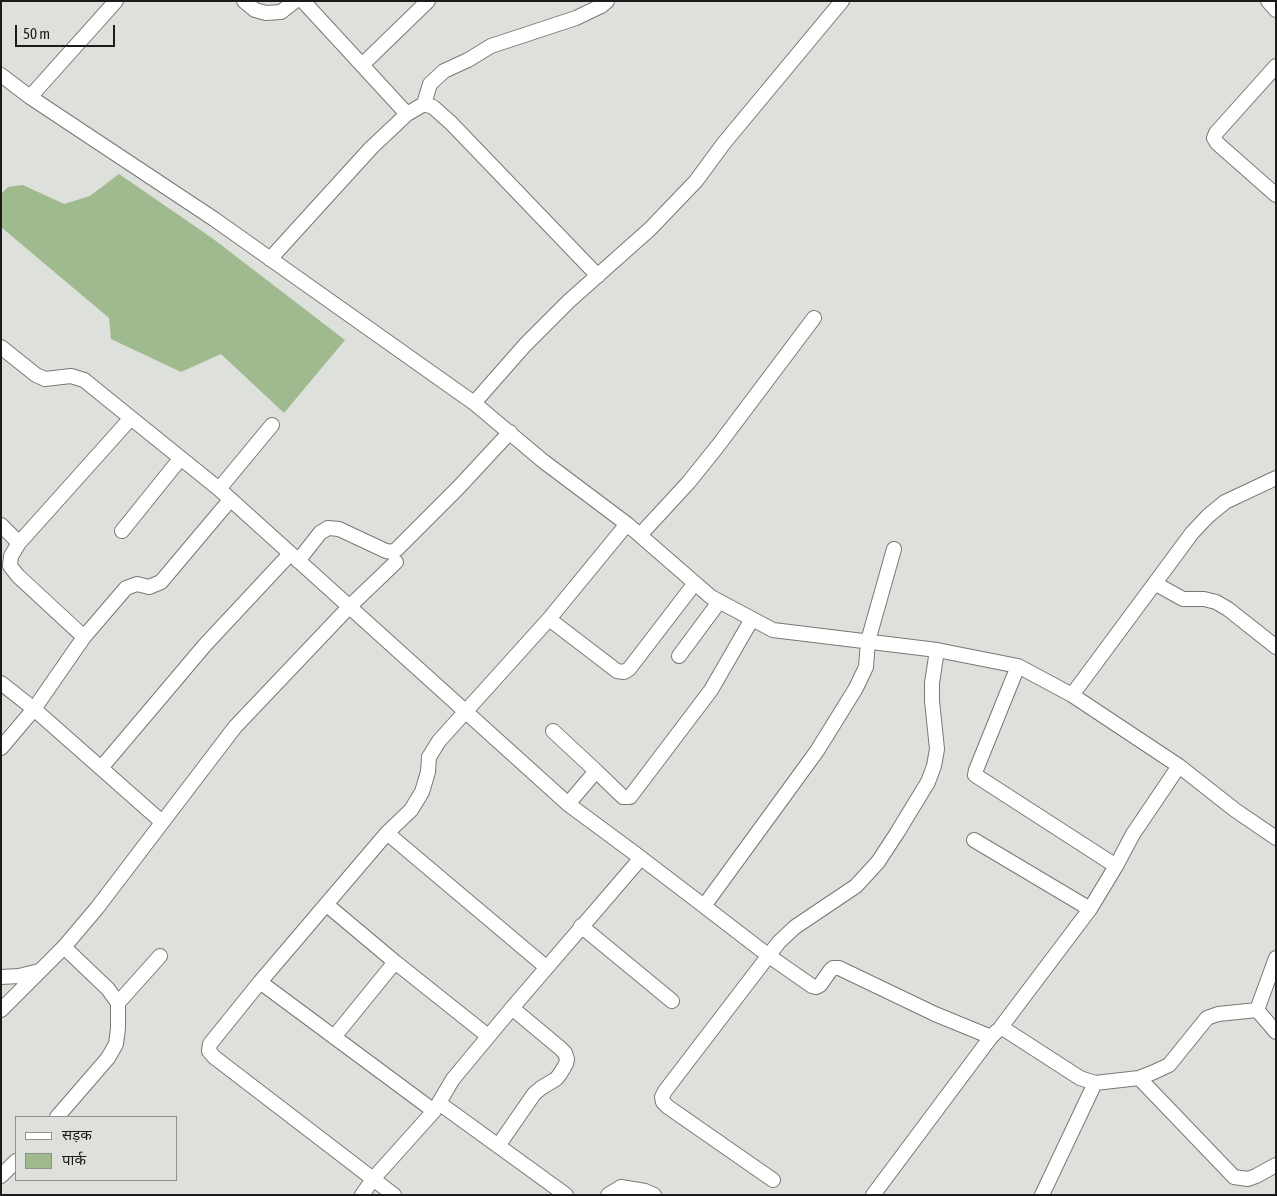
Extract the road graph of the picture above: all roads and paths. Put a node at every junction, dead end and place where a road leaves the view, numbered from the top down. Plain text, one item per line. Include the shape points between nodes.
1 (116, 1) edge
2 (244, 1) edge
3 (295, 1) edge
4 (303, 1) edge
5 (428, 1) edge
6 (607, 1) edge
7 (842, 1) edge
8 (1268, 1) edge
9 (1276, 10) edge
10 (362, 65) junction
11 (1276, 66) edge
12 (1, 75) edge
13 (30, 97) junction
14 (424, 104) junction
15 (407, 114) junction
16 (1276, 195) edge
17 (270, 259) junction
18 (598, 276) junction
19 (814, 318) dead end
20 (1, 347) edge
21 (474, 403) junction
22 (131, 418) junction
23 (272, 425) dead end
24 (510, 432) junction
25 (180, 459) junction
26 (1276, 478) edge
27 (219, 489) junction
28 (230, 500) junction
29 (627, 524) junction
30 (1, 525) edge
31 (122, 531) dead end
32 (640, 535) junction
33 (20, 543) junction
34 (894, 549) dead end
35 (294, 558) junction
36 (396, 562) dead end
37 (694, 583) junction
38 (1156, 584) junction
39 (719, 602) junction
40 (349, 607) junction
41 (549, 619) junction
42 (752, 619) junction
43 (84, 637) junction
44 (868, 641) junction
45 (1276, 647) edge
46 (937, 650) junction
47 (680, 656) dead end
48 (1018, 666) junction
49 (1, 683) edge
50 (1072, 695) junction
51 (34, 709) junction
52 (465, 710) junction
53 (553, 731) dead end
54 (1, 748) edge
55 (1179, 766) junction
56 (101, 768) junction
57 (596, 772) junction
58 (568, 804) junction
59 (162, 822) junction
60 (387, 832) junction
61 (1276, 838) edge
62 (974, 840) dead end
63 (641, 858) junction
64 (1116, 866) junction
65 (327, 905) junction
66 (704, 906) junction
67 (1090, 909) junction
68 (581, 926) junction
69 (64, 947) junction
70 (160, 956) dead end
71 (769, 956) junction
72 (1276, 958) edge
73 (395, 962) junction
74 (546, 967) junction
75 (40, 971) junction
76 (1, 977) edge
77 (260, 982) junction
78 (672, 1002) dead end
79 (118, 1003) junction
80 (512, 1008) junction
81 (1, 1010) edge
82 (1257, 1010) junction
83 (996, 1032) junction
84 (1276, 1032) edge
85 (488, 1036) junction
86 (334, 1037) junction
87 (1140, 1078) junction
88 (1095, 1083) junction
89 (436, 1107) junction
90 (57, 1116) edge
91 (498, 1146) junction
92 (15, 1162) edge
93 (1276, 1165) edge
94 (1, 1176) edge
95 (373, 1178) junction
96 (773, 1180) dead end
97 (559, 1193) edge
98 (362, 1195) edge
99 (394, 1195) edge
100 (608, 1195) edge
101 (654, 1195) edge
102 (873, 1195) edge
103 (1042, 1195) edge

1 - 13 street
2 - 3 street via 255,10 266,13 281,12
4 - 10 street
5 - 10 street
6 - 14 street via 576,18 491,46 444,70 430,84
7 - 18 street via 696,181
8 - 9 street
10 - 15 street
11 - 16 street via 1214,138
12 - 13 street
13 - 17 street
14 - 15 street
14 - 18 street via 433,107 451,123
15 - 17 street via 370,148
17 - 21 street
18 - 21 street via 526,345
19 - 32 street via 717,447
20 - 22 street via 45,379 71,376 84,380
21 - 24 street
22 - 25 street
22 - 33 street
23 - 27 street
24 - 29 street
24 - 35 street via 392,552 339,529 328,528
25 - 27 street
25 - 31 street
26 - 38 street via 1225,502 1208,516
27 - 28 street
28 - 35 street
28 - 43 street via 161,582 149,587 136,584 126,588
29 - 32 street
29 - 41 street
30 - 33 street
32 - 37 street
33 - 43 street via 11,556 10,566
34 - 44 street
35 - 40 street
35 - 56 street via 205,645
36 - 40 street
37 - 39 street
37 - 41 street via 624,672 617,671
38 - 45 street via 1183,599 1216,602
38 - 50 street
39 - 42 street
39 - 47 street
40 - 52 street
40 - 59 street via 235,727
41 - 52 street
42 - 44 street via 774,630
42 - 57 street via 711,690 630,797 623,797
43 - 51 street
44 - 46 street
44 - 66 street via 866,667 856,688 817,751
46 - 48 street
46 - 71 street via 932,683 937,749 928,782 867,875 795,927
48 - 50 street
48 - 64 street via 976,775
49 - 51 street
50 - 55 street
51 - 54 street
51 - 56 street
52 - 58 street
52 - 60 street via 429,756 422,792 411,810
53 - 57 street
55 - 61 street
55 - 64 street via 1133,834
56 - 59 street
57 - 58 street
58 - 63 street
59 - 69 street
60 - 65 street
60 - 74 street
62 - 67 street
63 - 66 street
63 - 68 street
64 - 67 street
65 - 73 street
65 - 77 street
66 - 71 street
67 - 83 street
68 - 74 street
68 - 78 street
69 - 75 street
69 - 79 street via 108,989
70 - 79 street
71 - 83 street via 816,987 833,968 838,968 935,1014
71 - 96 street via 662,1097 668,1107
72 - 82 street
73 - 85 street
73 - 86 street
74 - 80 street
75 - 76 street
75 - 81 street
77 - 86 street
77 - 95 street via 210,1044 209,1051
79 - 90 street via 116,1044 108,1058
80 - 85 street
80 - 91 street via 560,1048 567,1059 556,1079 534,1094
82 - 84 street
82 - 87 street via 1208,1018 1169,1064
83 - 88 street
83 - 102 street
85 - 89 street via 453,1079
86 - 89 street
87 - 88 street
87 - 93 street via 1234,1177 1248,1179
88 - 103 street
89 - 91 street
89 - 95 street
91 - 97 street
92 - 94 street
95 - 98 street
95 - 99 street
100 - 101 street via 622,1187

